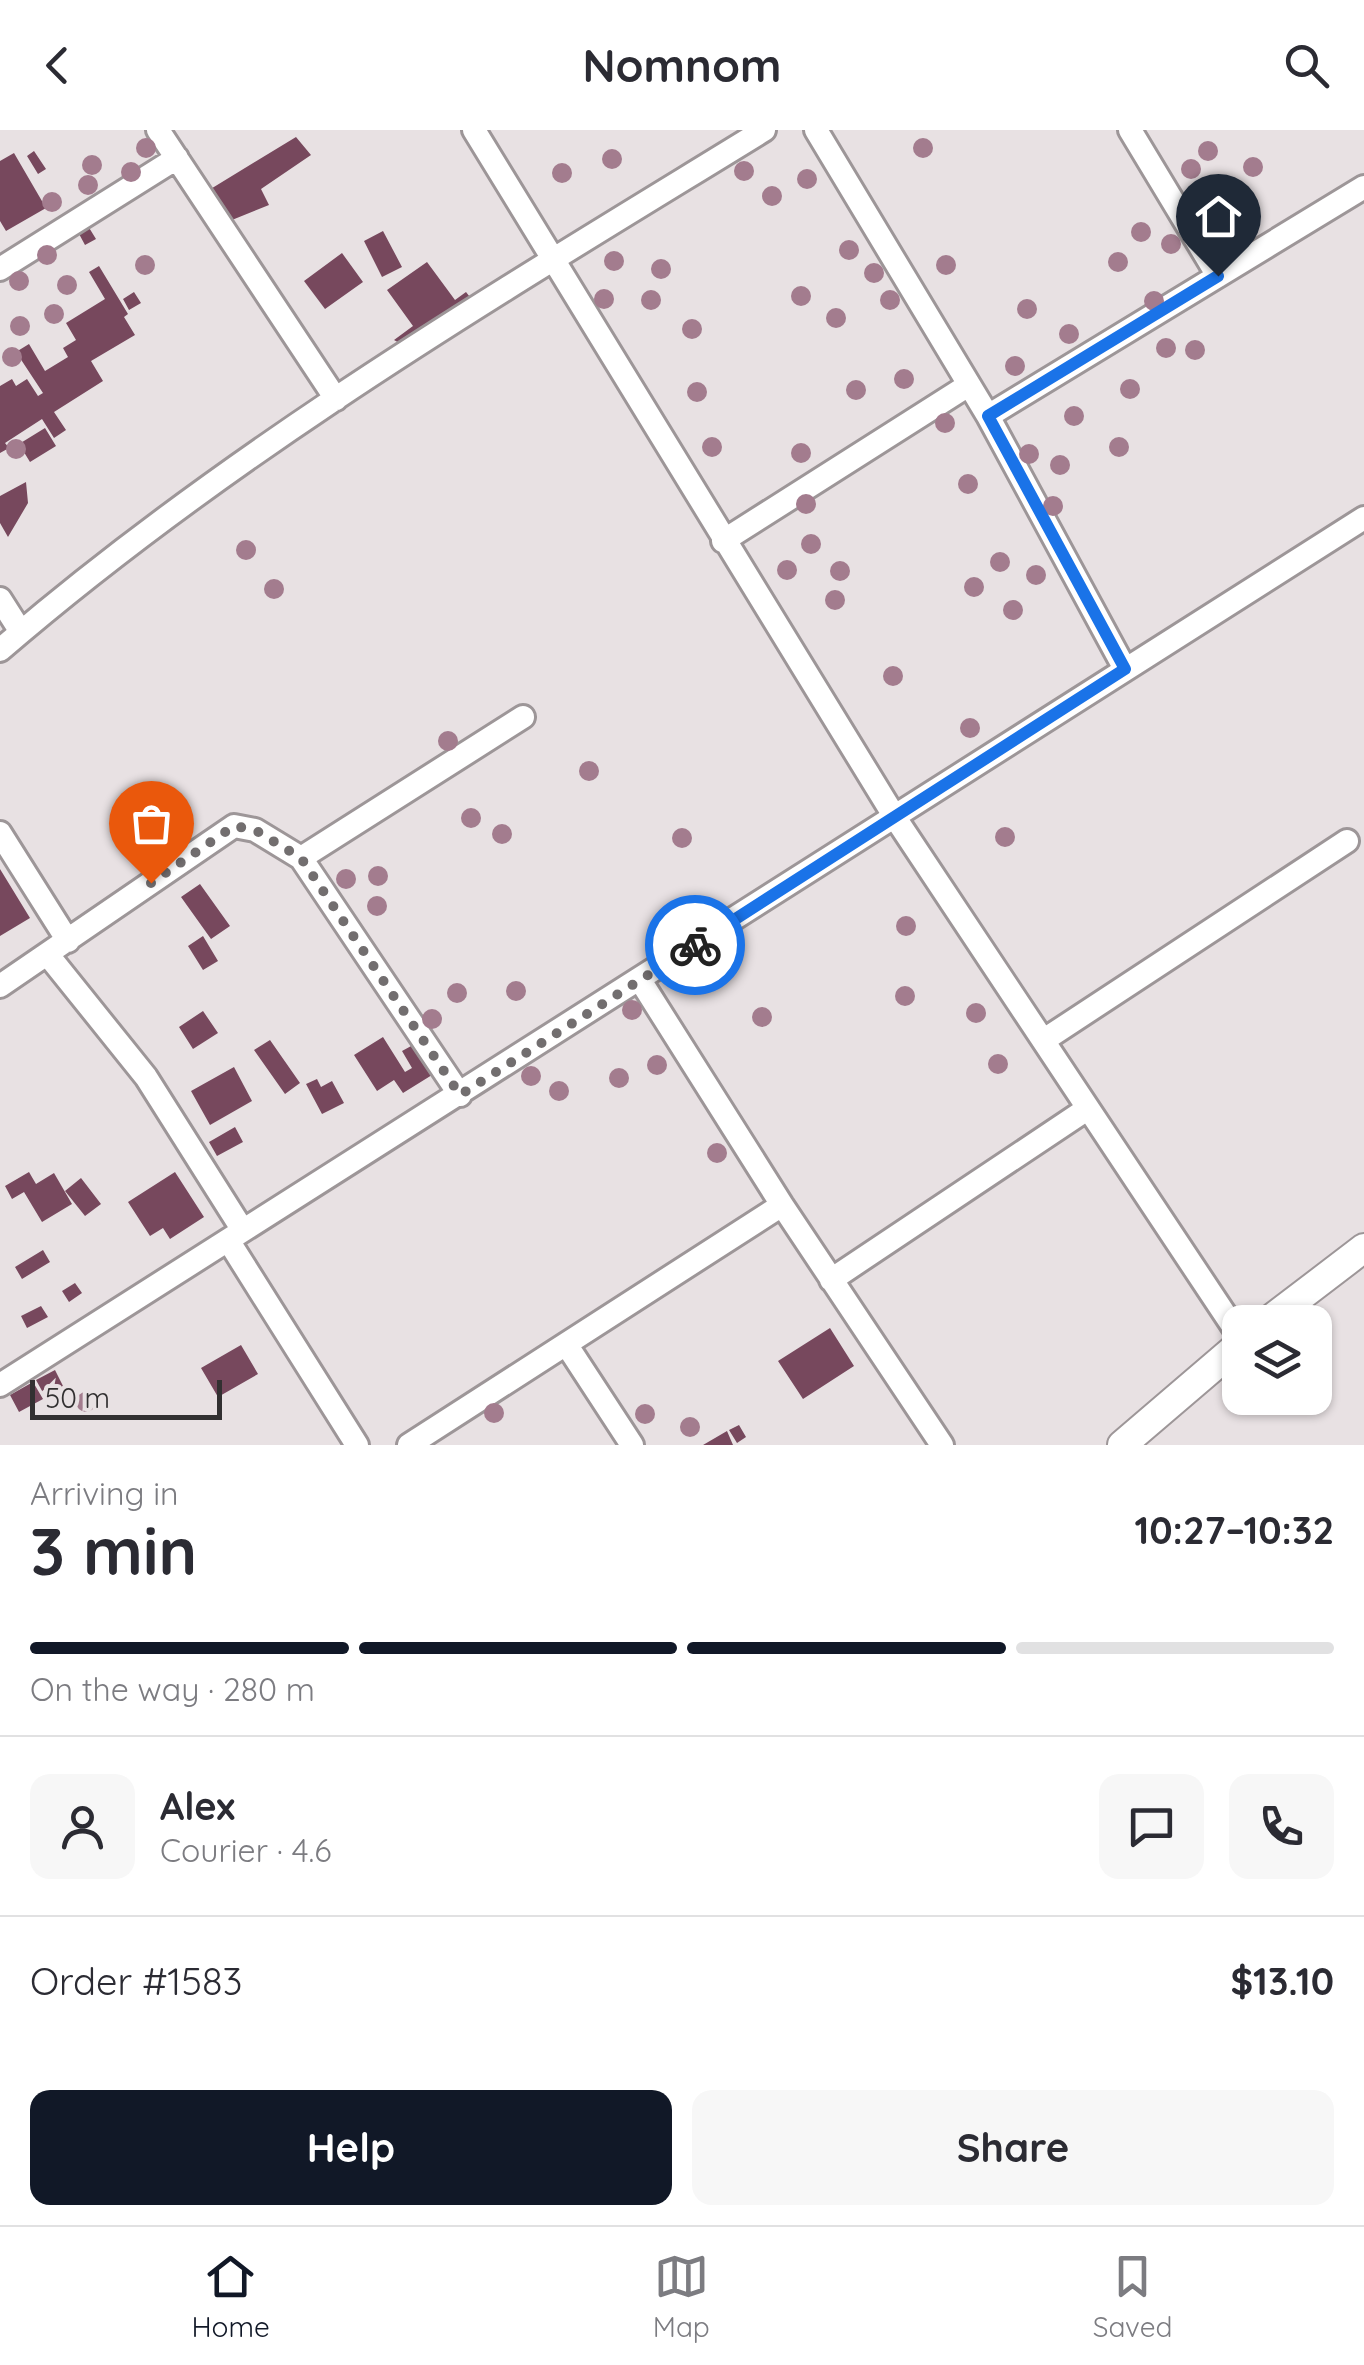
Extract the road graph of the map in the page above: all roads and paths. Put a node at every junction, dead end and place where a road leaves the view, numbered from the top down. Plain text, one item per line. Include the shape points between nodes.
1 (158, 130) edge
2 (474, 130) edge
3 (764, 130) edge
4 (816, 130) edge
5 (1130, 130) edge
6 (177, 158) junction
7 (1364, 188) edge
8 (556, 258) junction
9 (0, 269) edge
10 (1218, 276) junction
11 (967, 386) junction
12 (336, 399) junction
13 (988, 416) junction
14 (1364, 518) edge
15 (724, 540) junction
16 (0, 599) edge
17 (21, 632) junction
18 (0, 650) edge
19 (1125, 669) junction
20 (523, 718) dead end
21 (896, 819) junction
22 (0, 833) edge
23 (1347, 841) dead end
24 (301, 858) junction
25 (68, 941) junction
26 (48, 956) junction
27 (640, 980) junction
28 (0, 986) edge
29 (1044, 1040) junction
30 (460, 1095) junction
31 (1087, 1109) junction
32 (782, 1205) junction
33 (235, 1234) junction
34 (1364, 1248) edge
35 (831, 1280) junction
36 (1289, 1305) edge
37 (1222, 1313) edge
38 (566, 1344) junction
39 (1222, 1356) edge
40 (0, 1385) edge
41 (628, 1444) edge
42 (357, 1445) edge
43 (409, 1445) edge
44 (942, 1445) edge
45 (1122, 1445) edge

1 - 6 street
2 - 8 street
3 - 8 street
4 - 11 street
5 - 10 street
6 - 9 street
6 - 12 street
7 - 10 street
8 - 12 street
8 - 15 street
10 - 13 street
11 - 13 street
11 - 15 street
12 - 17 street via 88,576
13 - 19 street
14 - 19 street
15 - 21 street
16 - 17 street
17 - 18 street
19 - 21 street
20 - 24 street
21 - 27 street
21 - 29 street
22 - 25 street
23 - 29 street
24 - 25 street via 255,830 234,826
24 - 30 street
25 - 26 street
26 - 28 street
26 - 33 street via 146,1078
27 - 30 street
27 - 32 street
29 - 31 street
30 - 33 street
31 - 35 street
31 - 37 street
32 - 35 street
32 - 38 street
33 - 40 street
33 - 42 street
34 - 36 street
35 - 44 street
38 - 41 street
38 - 43 street
39 - 45 street

